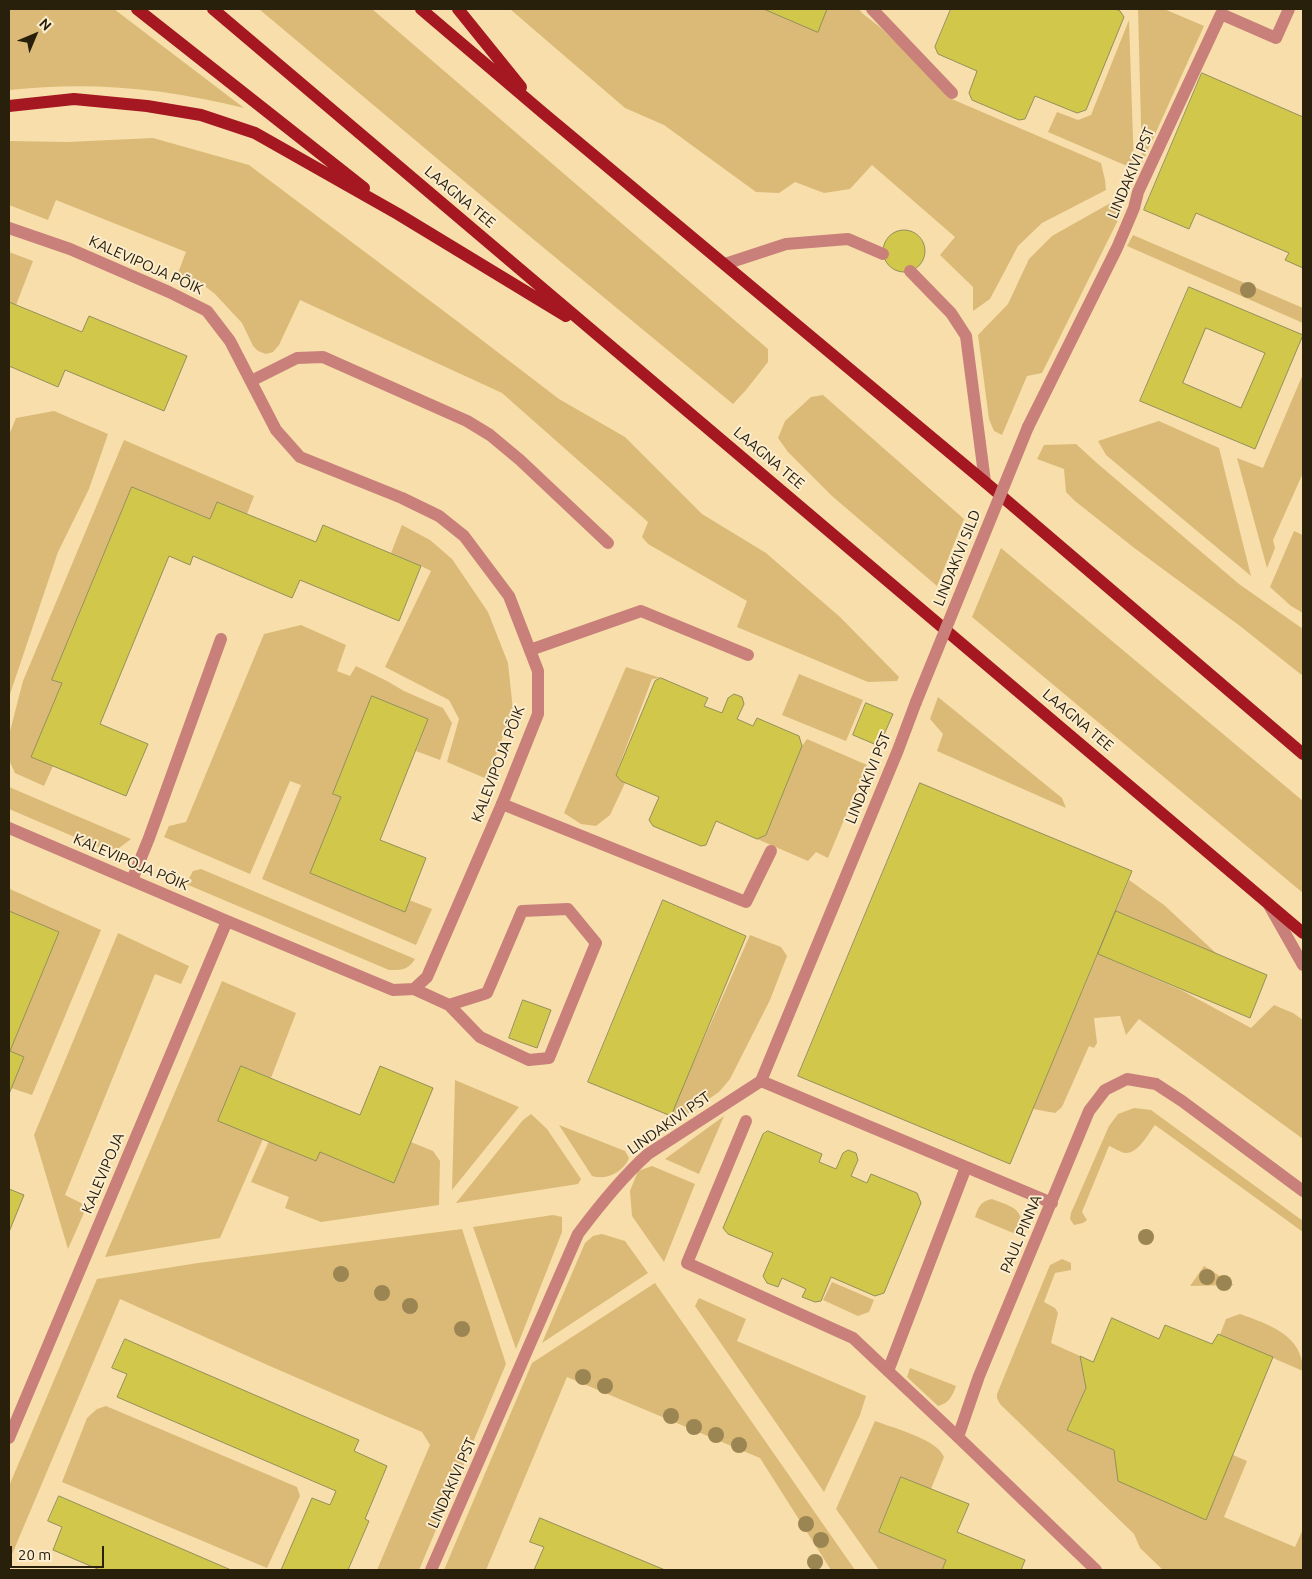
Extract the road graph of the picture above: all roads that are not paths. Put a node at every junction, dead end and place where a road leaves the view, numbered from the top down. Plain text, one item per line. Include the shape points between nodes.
1 (137, 9) edge
2 (213, 9) edge
3 (421, 9) edge
4 (458, 9) edge
5 (872, 9) edge
6 (1289, 9) edge
7 (952, 93) dead end
8 (9, 106) edge
9 (542, 112) junction
10 (398, 214) junction
11 (9, 228) edge
12 (883, 254) dead end
13 (725, 264) junction
14 (910, 271) dead end
15 (600, 337) junction
16 (251, 381) junction
17 (1028, 427) joint
18 (986, 482) junction
19 (608, 543) dead end
20 (221, 639) dead end
21 (530, 650) junction
22 (748, 655) dead end
23 (916, 702) joint
24 (1303, 754) edge
25 (502, 804) junction
26 (9, 828) edge
27 (771, 851) dead end
28 (132, 880) junction
29 (1268, 903) junction
30 (227, 921) junction
31 (1303, 933) edge
32 (1303, 965) edge
33 (414, 989) junction
34 (449, 1005) junction
35 (761, 1081) junction
36 (746, 1120) dead end
37 (966, 1167) junction
38 (1303, 1191) edge
39 (1052, 1203) junction
40 (888, 1371) junction
41 (12, 1419) edge
42 (958, 1437) junction
43 (9, 1438) edge
44 (431, 1570) edge
45 (1096, 1570) edge

1 - 10 main road
2 - 15 main road, LAAGNA TEE
3 - 9 main road
4 - 9 main road
5 - 7 street
6 - 17 street, LINDAKIVI PST via 1276,38 1221,14 1138,192 1117,248
8 - 10 main road via 74,99 147,106 201,116 255,133
9 - 13 main road
10 - 15 main road
11 - 16 street, KALEVIPOJA PÕIK via 70,249 207,311 230,341
12 - 13 street via 848,238 786,244
13 - 18 main road
14 - 18 street via 951,313 966,336
15 - 29 main road, LAAGNA TEE
16 - 19 street via 298,358 323,357 467,421 490,434
16 - 21 street, KALEVIPOJA PÕIK via 276,430 300,457 402,498 439,516 464,536 509,596
17 - 23 street, LINDAKIVI SILD, bridge
18 - 24 main road
20 - 28 street
21 - 22 street via 642,611
21 - 25 street, KALEVIPOJA PÕIK via 538,671 538,714
23 - 35 street, LINDAKIVI PST
25 - 27 street via 746,902
25 - 33 street, KALEVIPOJA PÕIK via 427,977
26 - 28 street, KALEVIPOJA PÕIK
28 - 30 street, KALEVIPOJA PÕIK
29 - 31 main road, LAAGNA TEE
29 - 32 street
30 - 33 street, KALEVIPOJA PÕIK via 393,990
30 - 41 street, KALEVIPOJA
33 - 34 street
34 - 34 street via 480,1037 529,1060 549,1058 596,943 568,909 522,911 487,994
35 - 37 street
35 - 44 street, LINDAKIVI PST via 648,1154 604,1199 578,1234
36 - 40 street via 687,1263 853,1338
37 - 39 street
37 - 40 street
38 - 39 street, PAUL PINNA via 1156,1084 1127,1079 1105,1090 1089,1111
39 - 42 street, PAUL PINNA via 979,1376
40 - 42 street
41 - 43 street, KALEVIPOJA
42 - 45 street

